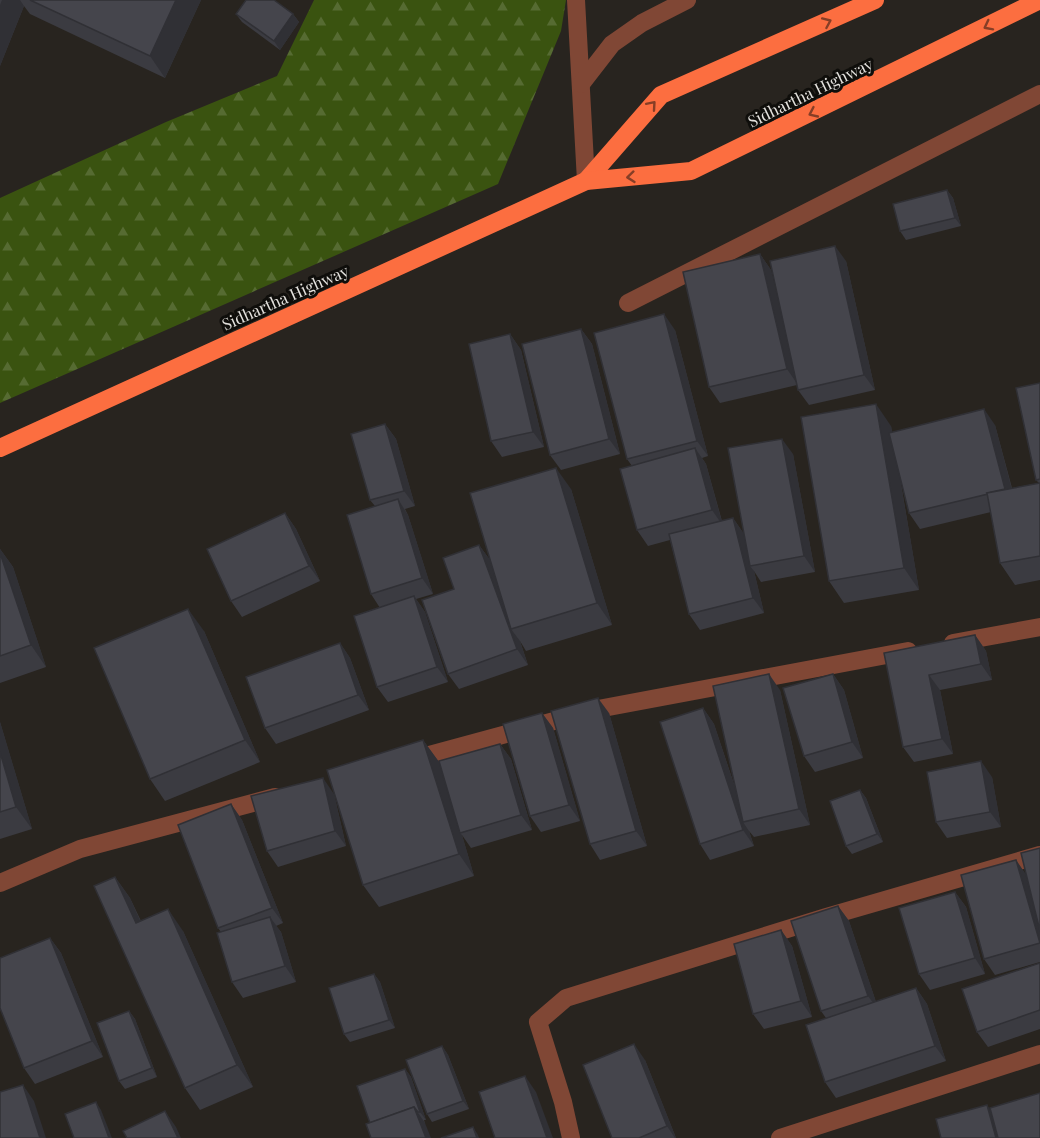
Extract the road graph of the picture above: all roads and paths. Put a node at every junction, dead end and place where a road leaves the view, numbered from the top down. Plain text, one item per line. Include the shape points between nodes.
1 (576, 0) edge
2 (687, 0) edge
3 (875, 0) edge
4 (1040, 0) edge
5 (581, 84) junction
6 (1040, 94) edge
7 (586, 181) junction
8 (628, 303) dead end
9 (0, 448) edge
10 (1040, 627) edge
11 (397, 765) edge
12 (295, 792) edge
13 (1040, 855) edge
14 (0, 883) edge
15 (1040, 1054) edge
16 (571, 1138) edge
17 (780, 1138) edge

1 - 5 street
2 - 5 street via 612,44
7 -> 3 highway, Sidhartha Highway via 661,95
4 -> 7 highway, Sidhartha Highway via 691,171
5 - 7 street
6 - 8 street
7 - 9 highway, Sidhartha Highway
10 - 11 street via 598,709
12 - 14 street via 80,849
13 - 16 street via 566,998 538,1022
15 - 17 street

